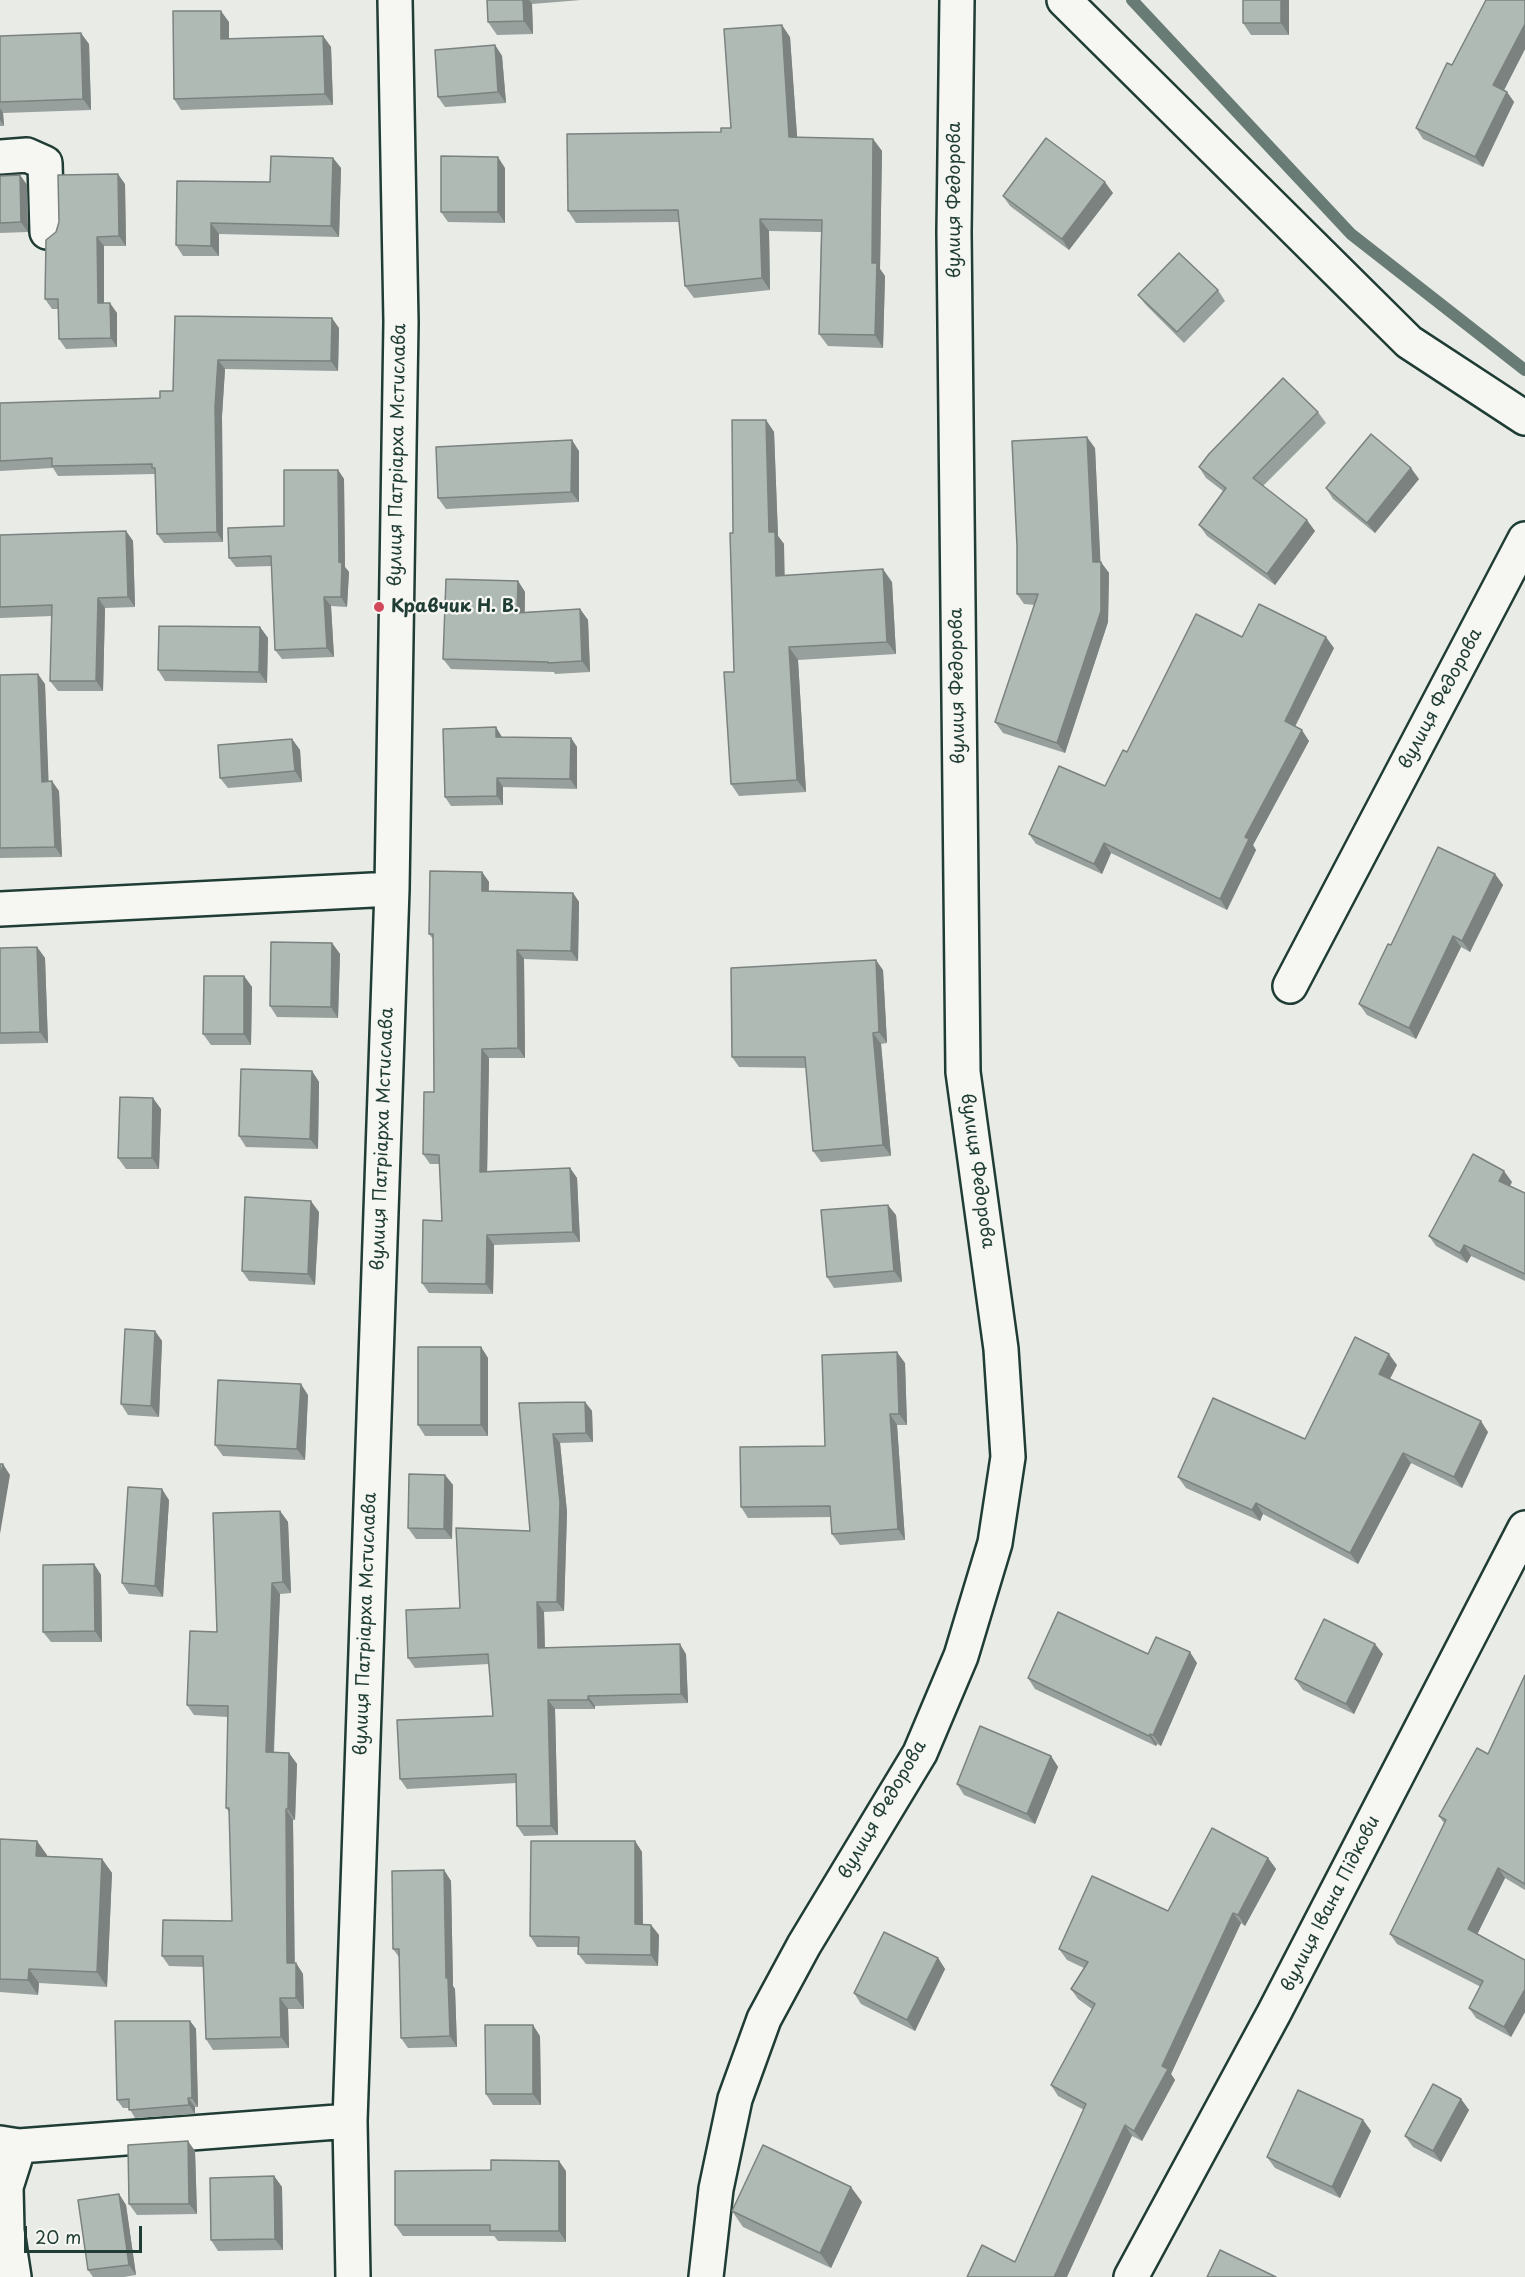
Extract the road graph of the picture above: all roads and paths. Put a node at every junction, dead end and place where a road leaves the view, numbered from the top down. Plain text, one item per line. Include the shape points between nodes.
1 (395, 0) edge
2 (957, 0) edge
3 (1064, 0) edge
4 (0, 157) edge
5 (47, 232) dead end
6 (1525, 418) edge
7 (1525, 539) edge
8 (392, 889) junction
9 (0, 909) edge
10 (1290, 986) dead end
11 (1525, 1528) edge
12 (350, 2121) junction
13 (10, 2144) edge
14 (14, 2277) edge
15 (353, 2277) edge
16 (706, 2277) edge
17 (1131, 2277) edge

1 - 8 street, вулиця Патріарха Мстислава via 400,322
2 - 16 street, вулиця Федорова via 954,243 963,1072 1001,1349 1008,1457 995,1543 961,1656 920,1753 764,2019 735,2099 716,2189
3 - 6 street via 1409,342
4 - 5 street via 27,155 45,163
7 - 10 street, вулиця Федорова
8 - 9 street
8 - 12 street, вулиця Патріарха Мстислава
11 - 17 street, вулиця Івана Підкови via 1274,2013
12 - 13 street
12 - 15 street, вулиця Патріарха Мстислава
13 - 14 street via 7,2231

